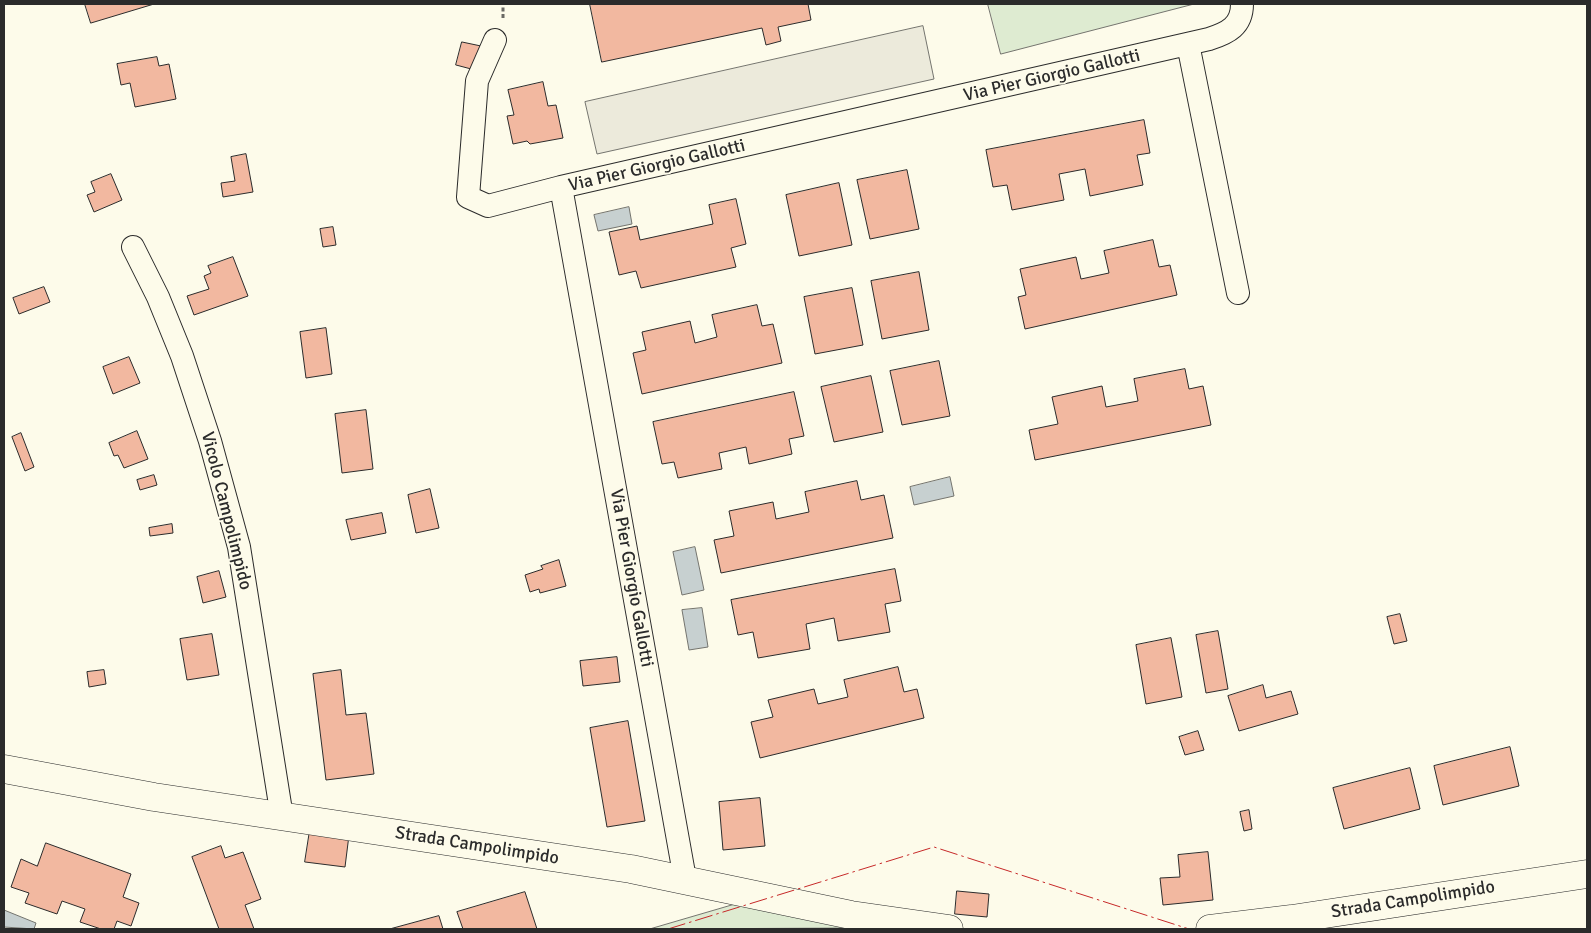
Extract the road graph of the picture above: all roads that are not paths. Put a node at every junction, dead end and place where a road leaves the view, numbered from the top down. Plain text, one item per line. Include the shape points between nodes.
1 (1242, 4) edge
2 (495, 40) dead end
3 (1188, 44) junction
4 (561, 187) junction
5 (133, 247) dead end
6 (1238, 293) dead end
7 (4, 768) edge
8 (282, 817) junction
9 (1587, 874) edge
10 (685, 879) junction
11 (949, 929) edge
12 (1210, 929) edge

1 - 3 street, Via Pier Giorgio Gallotti via 1241,18 1231,30
2 - 4 street via 477,81 468,197 488,206
3 - 4 street, Via Pier Giorgio Gallotti
3 - 6 street
4 - 10 street, Via Pier Giorgio Gallotti
5 - 8 street, Vicolo Campolimpido via 182,356 210,441 239,547
7 - 8 street, Strada Campolimpido via 154,797
8 - 10 street, Strada Campolimpido
9 - 12 street, Strada Campolimpido
10 - 11 street, Strada Campolimpido via 851,916

